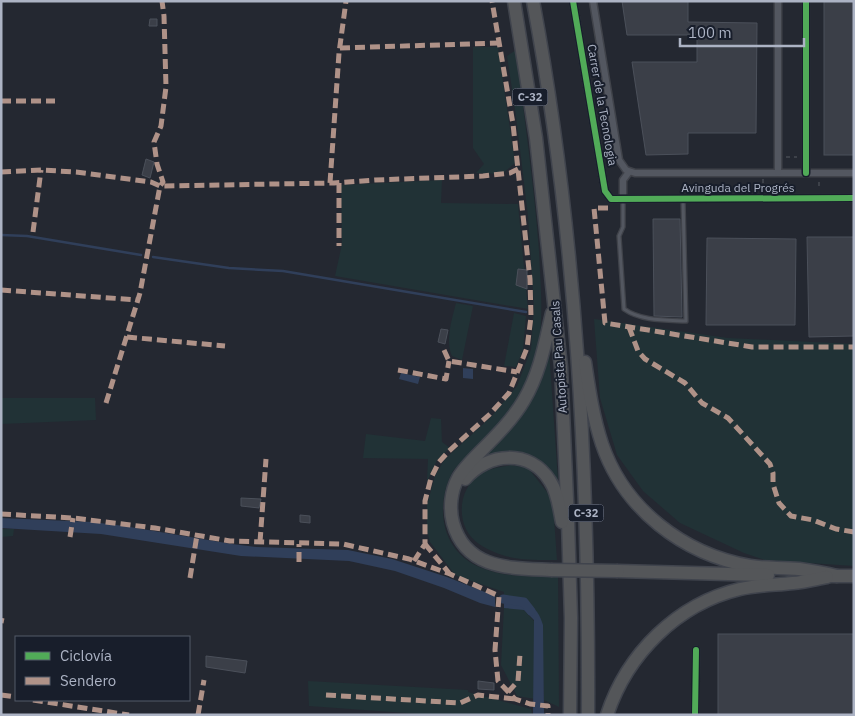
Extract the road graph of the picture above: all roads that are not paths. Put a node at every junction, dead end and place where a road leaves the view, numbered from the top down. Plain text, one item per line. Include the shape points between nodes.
1 (514, 1) edge
2 (533, 1) edge
3 (573, 1) edge
4 (593, 1) edge
5 (778, 1) edge
6 (806, 1) edge
7 (629, 172) junction
8 (778, 172) junction
9 (806, 173) junction
10 (854, 173) edge
11 (854, 198) edge
12 (623, 199) junction
13 (683, 199) junction
14 (555, 303) junction
15 (574, 311) junction
16 (451, 508) junction
17 (569, 552) junction
18 (836, 576) junction
19 (854, 576) edge
20 (696, 650) dead end
21 (570, 715) edge
22 (588, 715) edge
23 (607, 715) edge
24 (695, 715) edge

1 - 14 highway, Autopista Pau Casals / C-32 via 536,138
2 - 15 highway, Autopista Pau Casals / C-32 via 553,131
3 - 12 street, Carrer de la Tecnologia via 605,191 611,199
4 - 7 street, Carrer de la Tecnologia via 619,160
5 - 8 street
6 - 9 street
7 - 8 street, Avinguda del Progrés
7 - 12 street via 623,180
8 - 9 street, Avinguda del Progrés
9 - 10 street, Avinguda del Progrés
11 - 13 street, Avinguda del Progrés
12 - 13 street, Avinguda del Progrés
12 - 13 lane via 623,227 619,236 624,309 650,319 686,322
14 - 16 highway via 531,387 511,418 458,477 452,491
14 - 17 highway, Autopista Pau Casals / C-32
15 - 18 highway via 602,445 621,483 643,510 688,545 718,558 750,566 798,569
15 - 22 highway, Autopista Pau Casals / C-32 via 586,518
16 - 17 highway via 463,482 480,465 498,458 528,462 553,486
16 - 18 highway, bridge via 455,529 469,551 504,567
17 - 21 highway, Autopista Pau Casals / C-32
18 - 19 highway
18 - 23 highway via 738,590 675,619 647,645 622,679
20 - 24 street

